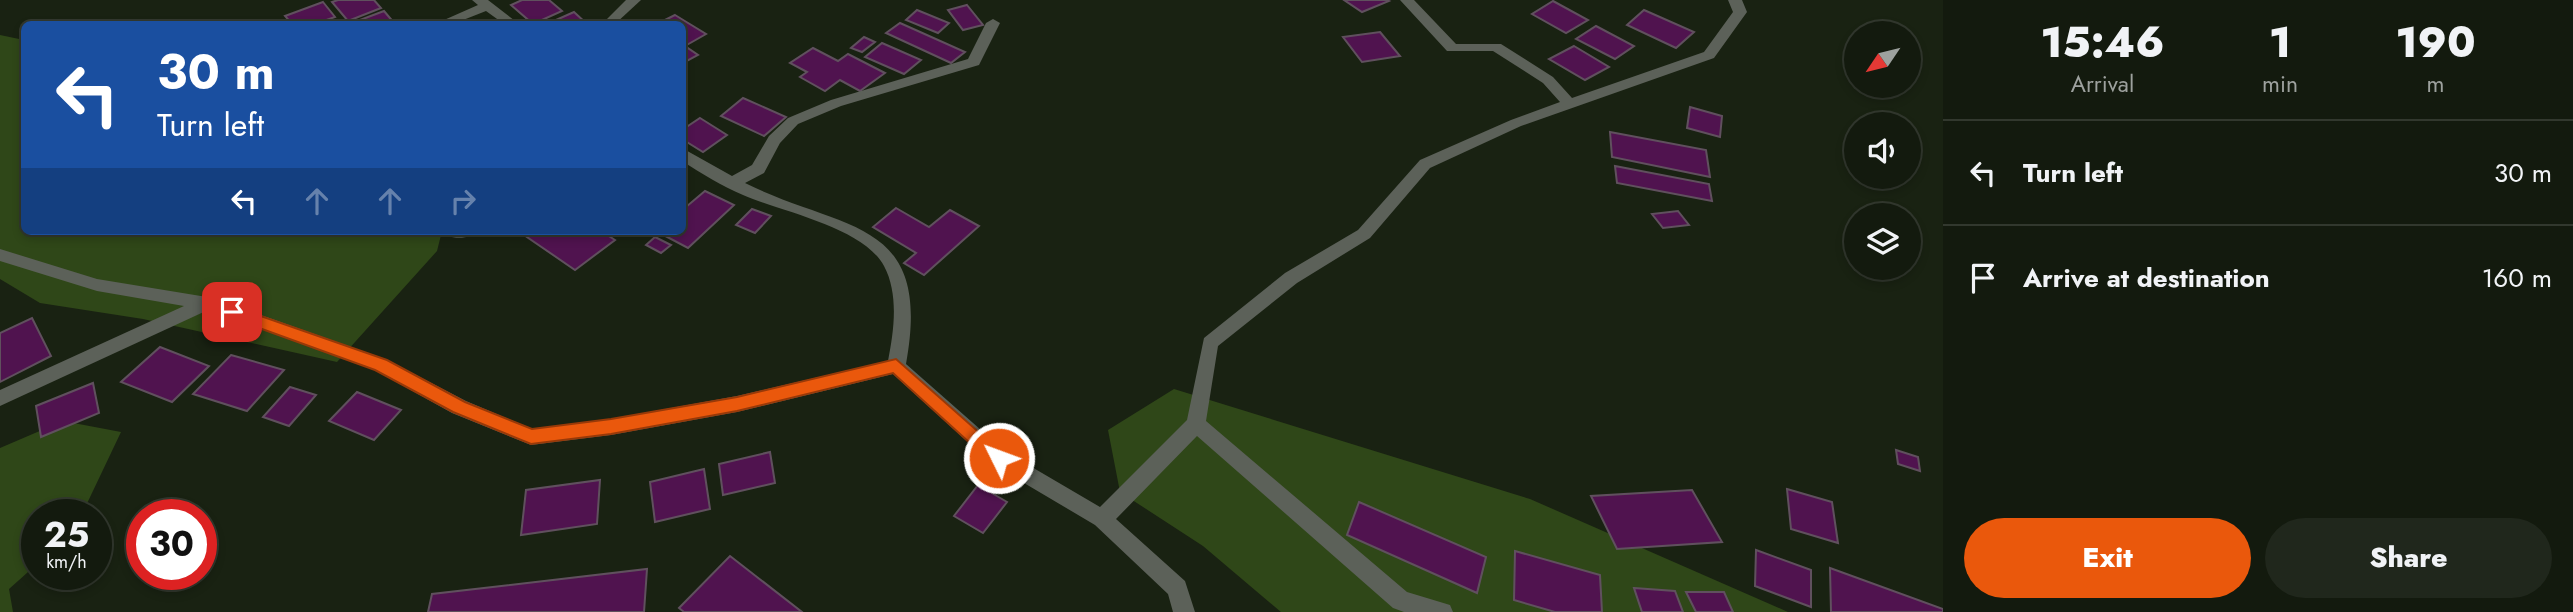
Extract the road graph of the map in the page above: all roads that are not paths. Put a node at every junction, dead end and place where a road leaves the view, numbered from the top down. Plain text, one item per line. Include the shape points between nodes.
1 (634, 0) edge
2 (1406, 0) edge
3 (1735, 0) edge
4 (484, 3) edge
5 (448, 21) edge
6 (508, 21) edge
7 (611, 21) edge
8 (993, 23) dead end
9 (1569, 104) junction
10 (686, 155) edge
11 (733, 182) junction
12 (0, 255) edge
13 (207, 303) junction
14 (896, 366) junction
15 (0, 398) edge
16 (1196, 424) junction
17 (1102, 519) junction
18 (1184, 612) edge
19 (1442, 612) edge

1 - 7 street
2 - 9 street via 1452,48 1496,47 1548,80
3 - 9 street via 1740,12 1709,55
4 - 5 street
4 - 6 street
8 - 11 street via 974,62 836,103 793,121 774,140 758,169
9 - 16 street via 1424,164 1364,234 1291,278 1210,343
10 - 11 street
11 - 14 street via 862,237 889,260 904,328
12 - 13 street via 97,285
13 - 14 street via 381,365 459,407 531,436 737,404
13 - 15 street
14 - 17 street via 999,458
16 - 17 street
16 - 19 street via 1401,601
17 - 18 street via 1177,588

